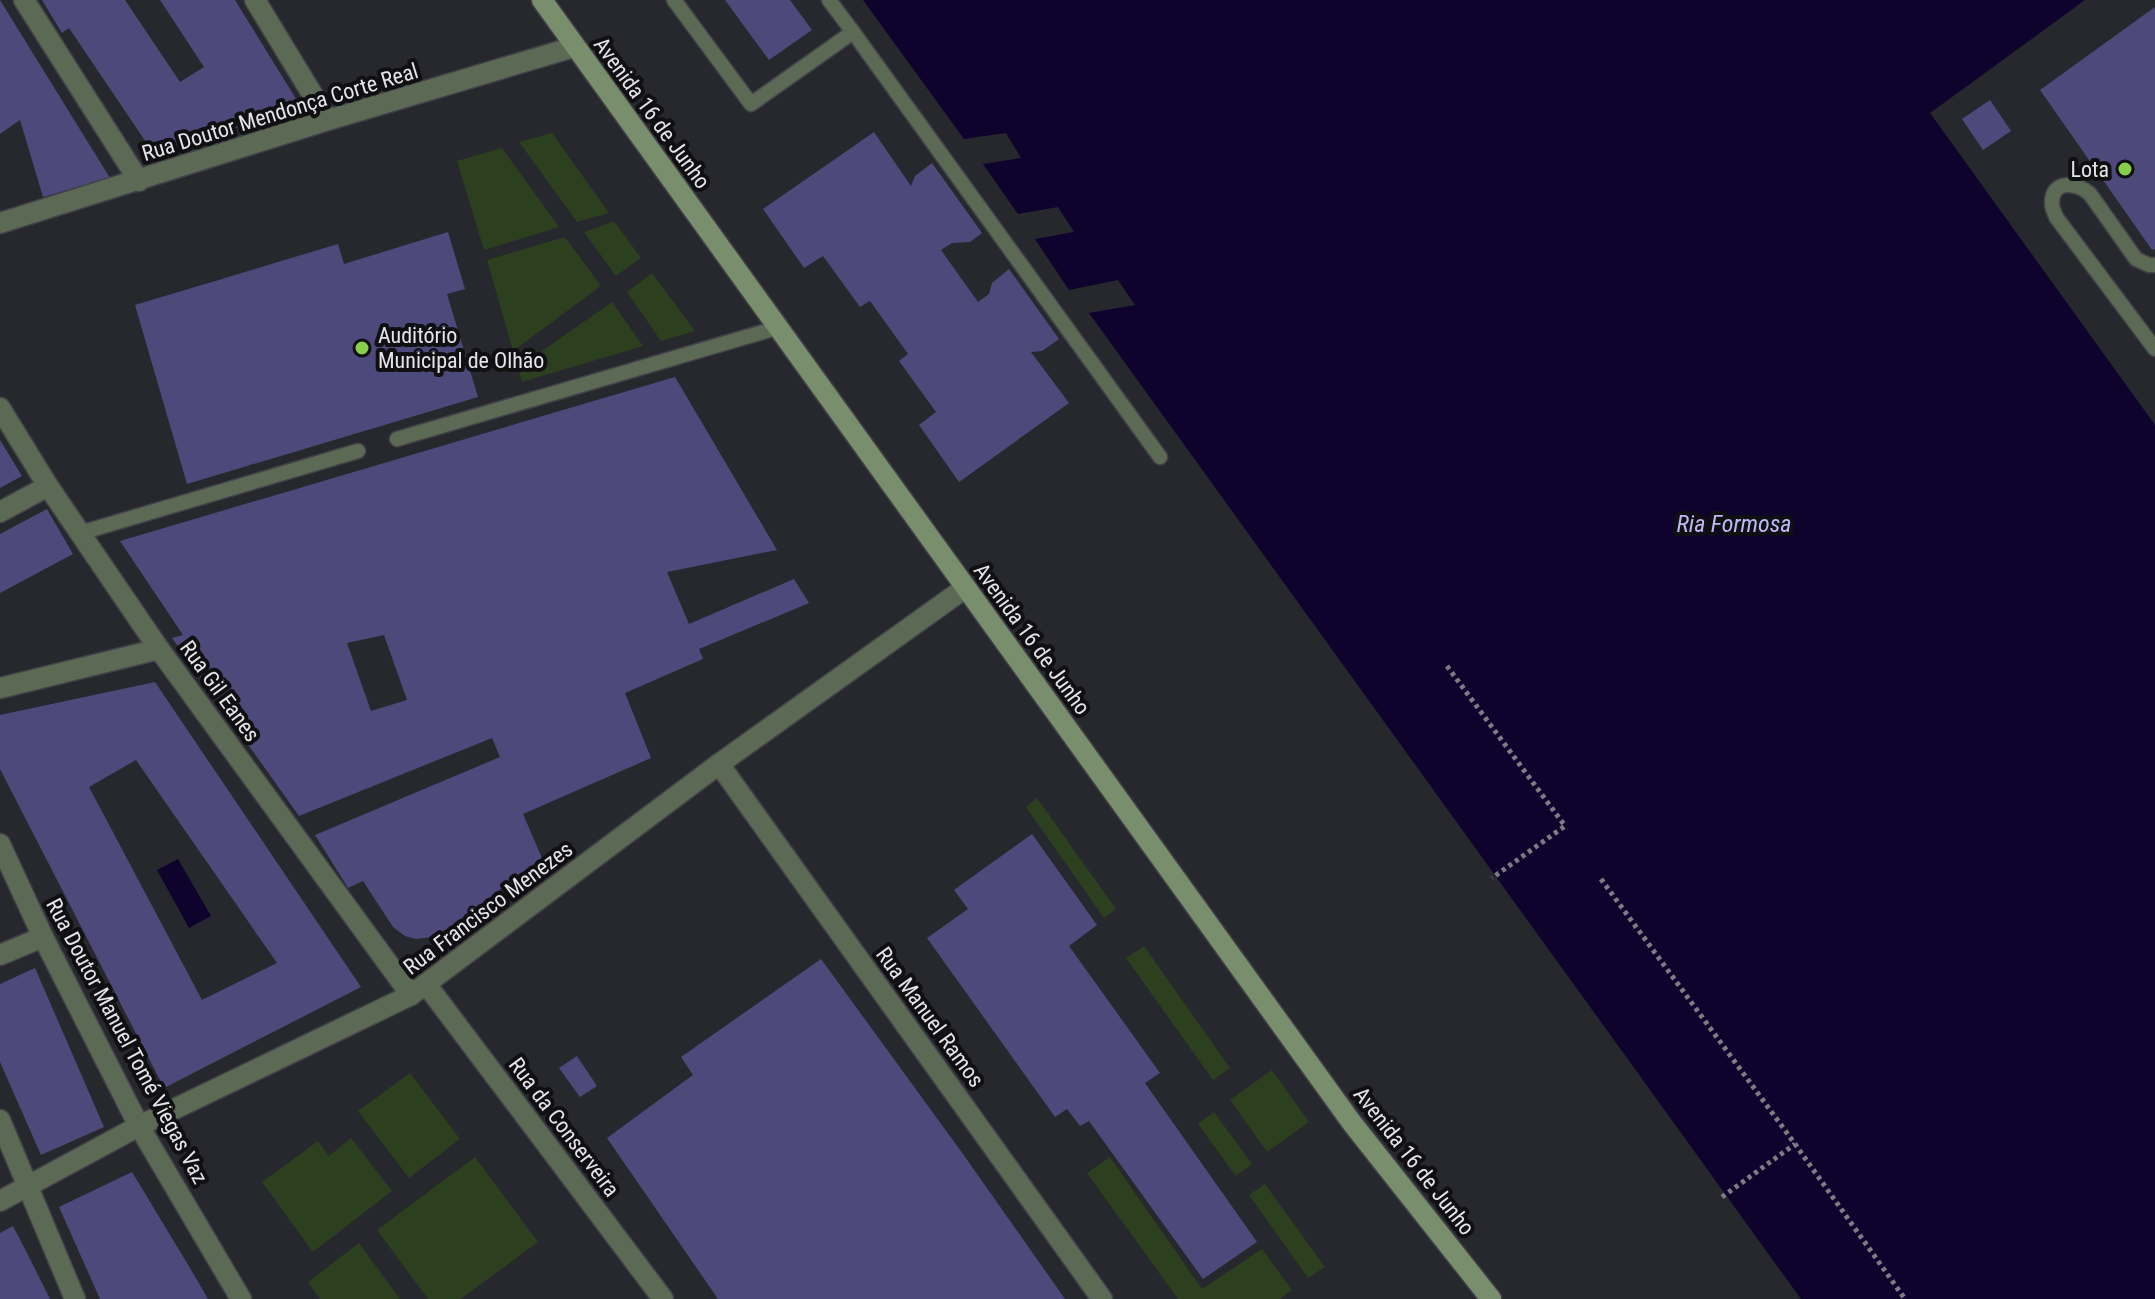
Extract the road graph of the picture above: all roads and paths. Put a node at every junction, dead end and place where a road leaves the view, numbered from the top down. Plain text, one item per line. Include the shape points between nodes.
1 (24, 0) edge
2 (255, 0) edge
3 (542, 0) edge
4 (674, 0) edge
5 (829, 0) edge
6 (853, 32) junction
7 (574, 47) junction
8 (328, 120) junction
9 (139, 181) junction
10 (0, 223) edge
11 (2155, 265) edge
12 (780, 327) junction
13 (2155, 349) edge
14 (0, 408) edge
15 (397, 439) dead end
16 (358, 451) dead end
17 (1160, 457) dead end
18 (48, 486) junction
19 (0, 512) edge
20 (80, 533) junction
21 (965, 588) junction
22 (159, 649) junction
23 (1447, 666) dead end
24 (0, 688) edge
25 (719, 764) junction
26 (0, 844) edge
27 (1492, 878) dead end
28 (1601, 879) dead end
29 (43, 937) junction
30 (0, 955) edge
31 (419, 990) junction
32 (0, 1120) edge
33 (139, 1126) junction
34 (1795, 1144) junction
35 (28, 1187) junction
36 (1722, 1197) dead end
37 (0, 1201) edge
38 (75, 1299) edge
39 (241, 1299) edge
40 (663, 1299) edge
41 (1102, 1299) edge
42 (1491, 1299) edge
43 (1905, 1299) edge

1 - 9 street
2 - 8 street
3 - 7 main road, Avenida 16 de Junho
4 - 6 lane via 751,104
5 - 6 lane
6 - 17 lane
7 - 8 street, Rua Doutor Mendonça Corte Real
7 - 12 main road, Avenida 16 de Junho
8 - 9 street, Rua Doutor Mendonça Corte Real
9 - 10 street, Rua Doutor Mendonça Corte Real
11 - 13 lane via 2136,259 2090,194 2068,184 2059,187 2052,204 2056,217
12 - 15 lane
12 - 21 main road, Avenida 16 de Junho
14 - 18 street, Rua Gil Eanes
16 - 20 lane
18 - 19 street
18 - 20 street, Rua Gil Eanes
20 - 22 street, Rua Gil Eanes
21 - 25 street, Rua Francisco Menezes
21 - 42 main road, Avenida 16 de Junho via 1352,1123
22 - 24 street
22 - 31 street, Rua Gil Eanes
23 - 27 path via 1565,826
25 - 31 street, Rua Francisco Menezes
25 - 41 street, Rua Manuel Ramos
26 - 29 street, Rua Doutor Manuel Tomé Viegas Vaz
28 - 34 path
29 - 30 street
29 - 33 street, Rua Doutor Manuel Tomé Viegas Vaz
31 - 33 street, Rua Francisco Menezes
31 - 40 street, Rua da Conserveira
32 - 35 street
33 - 35 street, Rua Francisco Menezes
33 - 39 street, Rua Doutor Manuel Tomé Viegas Vaz
34 - 36 path
34 - 43 path
35 - 37 street, Rua Francisco Menezes
35 - 38 street

